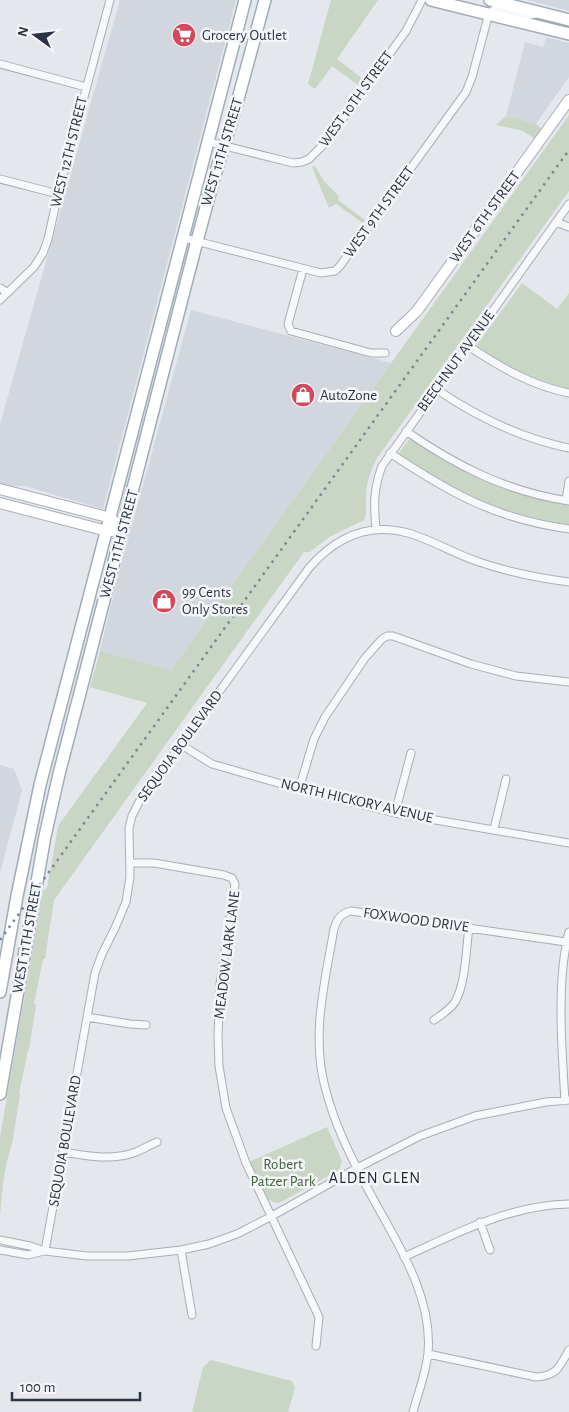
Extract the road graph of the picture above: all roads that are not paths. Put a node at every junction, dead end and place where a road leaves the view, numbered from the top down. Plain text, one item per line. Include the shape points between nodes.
1 (110, 0) edge
2 (245, 0) edge
3 (265, 0) edge
4 (422, 0) edge
5 (432, 0) edge
6 (490, 0) edge
7 (489, 13) junction
8 (541, 13) junction
9 (569, 20) edge
10 (569, 34) edge
11 (0, 64) edge
12 (86, 87) junction
13 (569, 100) edge
14 (210, 142) junction
15 (224, 146) junction
16 (0, 179) edge
17 (58, 194) junction
18 (569, 204) edge
19 (556, 222) junction
20 (569, 227) edge
21 (184, 238) junction
22 (197, 242) junction
23 (303, 269) junction
24 (0, 288) edge
25 (7, 292) junction
26 (0, 300) edge
27 (396, 331) dead end
28 (468, 345) junction
29 (385, 353) dead end
30 (436, 389) junction
31 (569, 393) edge
32 (406, 431) junction
33 (569, 448) edge
34 (390, 453) junction
35 (569, 481) edge
36 (0, 489) edge
37 (567, 501) edge
38 (0, 503) edge
39 (111, 518) junction
40 (569, 529) edge
41 (376, 530) junction
42 (123, 531) junction
43 (107, 532) junction
44 (569, 582) edge
45 (569, 682) edge
46 (180, 744) junction
47 (410, 753) dead end
48 (506, 779) dead end
49 (299, 789) junction
50 (395, 813) junction
51 (494, 829) junction
52 (569, 843) edge
53 (130, 863) junction
54 (469, 927) junction
55 (569, 932) edge
56 (566, 942) junction
57 (0, 992) edge
58 (87, 1017) junction
59 (434, 1020) dead end
60 (146, 1025) dead end
61 (0, 1094) edge
62 (567, 1101) edge
63 (158, 1142) dead end
64 (62, 1152) junction
65 (357, 1168) junction
66 (569, 1204) edge
67 (272, 1216) junction
68 (480, 1222) junction
69 (0, 1240) edge
70 (0, 1250) edge
71 (181, 1250) junction
72 (490, 1250) dead end
73 (45, 1251) junction
74 (404, 1257) junction
75 (192, 1315) dead end
76 (316, 1346) dead end
77 (569, 1350) edge
78 (428, 1354) junction
79 (412, 1412) edge

1 - 12 street, WEST 12TH STREET
2 - 14 main road, WEST 11TH STREET
3 - 15 main road, WEST 11TH STREET
4 - 15 street, WEST 10TH STREET via 406,31 326,142 309,159 293,163
5 - 7 main road
6 - 8 main road
7 - 8 street via 495,9 525,16
7 - 10 main road
7 - 23 street, WEST 9TH STREET via 466,92 340,266 327,274
8 - 9 main road
11 - 12 street
12 - 17 street, WEST 12TH STREET
13 - 27 street, WEST 6TH STREET via 417,311
14 - 15 street, WEST 10TH STREET
14 - 21 main road, WEST 11TH STREET
15 - 22 main road, WEST 11TH STREET
16 - 17 street
17 - 25 street, WEST 12TH STREET via 43,253 34,267
18 - 19 street, BEECHNUT AVENUE
19 - 20 street
19 - 28 street, BEECHNUT AVENUE
21 - 22 street, WEST 9TH STREET
21 - 39 main road, WEST 11TH STREET
22 - 23 street, WEST 9TH STREET
22 - 42 main road, WEST 11TH STREET
23 - 29 street via 288,324 291,331 371,354
24 - 25 street
25 - 26 street, WEST 12TH STREET
28 - 30 street, BEECHNUT AVENUE
28 - 31 street via 511,372
30 - 32 street, BEECHNUT AVENUE
30 - 33 street via 499,426
32 - 34 street, BEECHNUT AVENUE
32 - 37 street via 446,457 494,481
34 - 40 street via 449,491 496,512
34 - 41 street, BEECHNUT AVENUE via 376,481
35 - 37 street
36 - 39 street
38 - 43 street
39 - 42 street
39 - 43 main road, WEST 11TH STREET
41 - 44 street, SEQUOIA BOULEVARD via 408,533 500,568
41 - 46 street, SEQUOIA BOULEVARD via 341,539 322,552
42 - 43 street
42 - 61 main road, WEST 11TH STREET via 50,812
43 - 57 main road, WEST 11TH STREET via 40,785
45 - 49 street via 516,676 387,636 365,658 326,716 314,739
46 - 49 street, NORTH HICKORY AVENUE via 212,764
46 - 53 street, SEQUOIA BOULEVARD via 132,816
47 - 50 street
48 - 51 street
49 - 50 street, NORTH HICKORY AVENUE
50 - 51 street, NORTH HICKORY AVENUE
51 - 52 street, NORTH HICKORY AVENUE
53 - 58 street, SEQUOIA BOULEVARD via 126,902 95,973
53 - 67 street, MEADOW LARK LANE via 154,863 224,875 232,878 235,884 220,984 219,1066 234,1133
54 - 56 street, FOXWOOD DRIVE
54 - 59 street via 461,989 446,1012
54 - 65 street, FOXWOOD DRIVE via 351,911 337,919 322,996 320,1064 337,1124
55 - 56 street
56 - 62 street via 561,991
58 - 60 street
58 - 64 street, SEQUOIA BOULEVARD
62 - 65 street via 474,1116 420,1136
63 - 64 street via 117,1156
64 - 73 street, SEQUOIA BOULEVARD
65 - 67 street
65 - 74 street, FOXWOOD DRIVE
66 - 68 street via 519,1210
67 - 71 street via 238,1234
67 - 76 street via 319,1317
68 - 72 street
68 - 74 street
69 - 73 street
70 - 73 street via 28,1255
71 - 73 street via 128,1256
71 - 75 street
74 - 78 street, FOXWOOD DRIVE via 423,1306
77 - 78 street via 556,1371 547,1377 536,1378
78 - 79 street, FOXWOOD DRIVE

